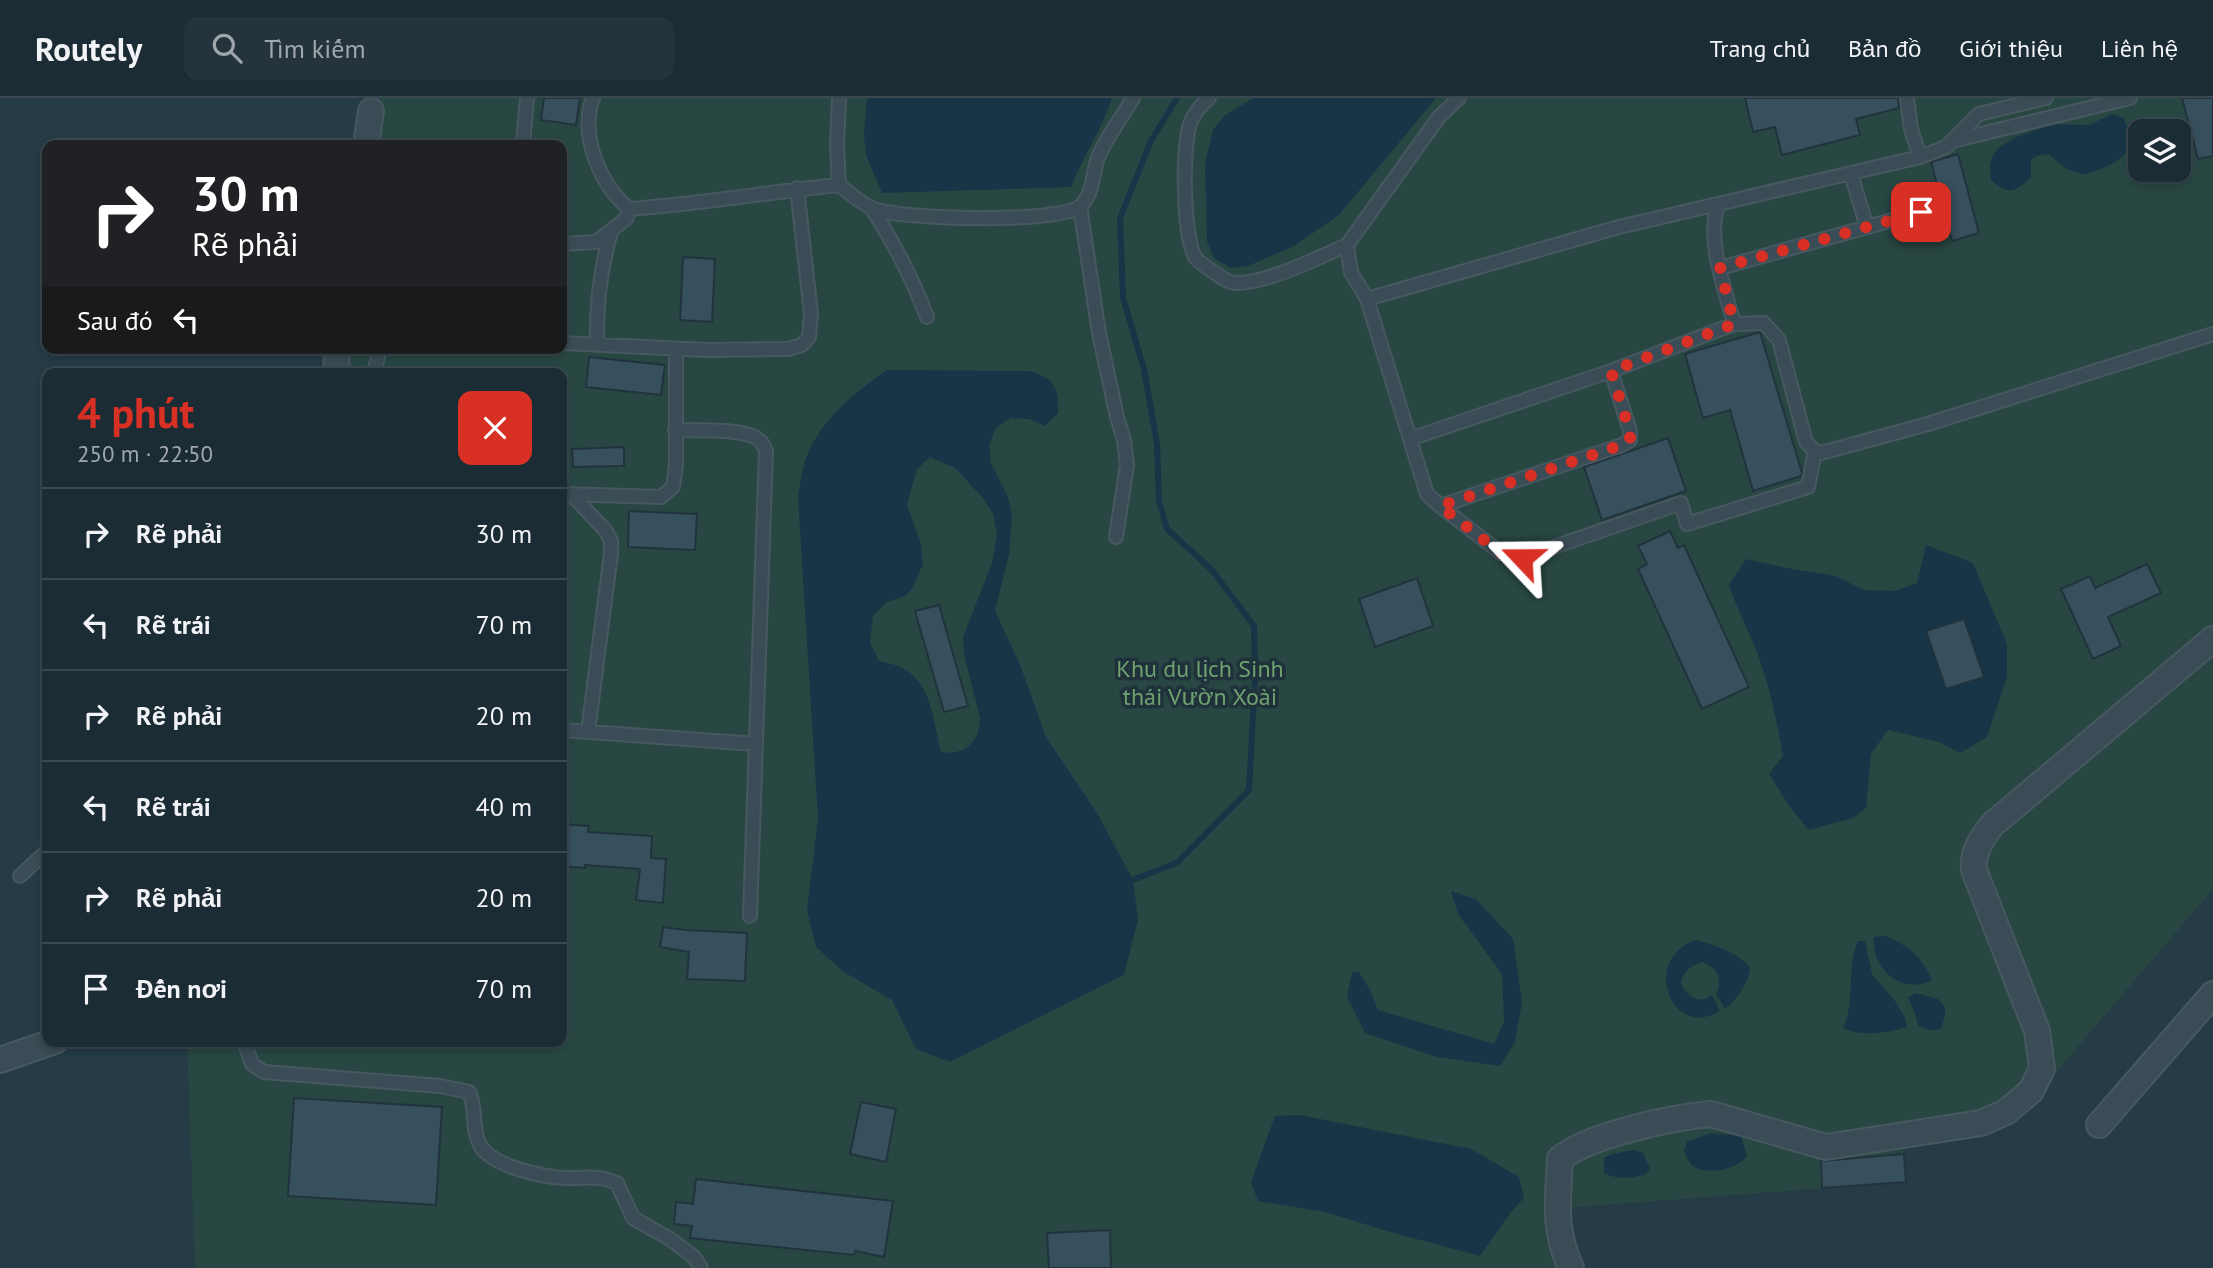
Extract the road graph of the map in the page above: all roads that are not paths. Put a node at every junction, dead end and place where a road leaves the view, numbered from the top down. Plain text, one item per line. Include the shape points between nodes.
1 (527, 98) edge
2 (593, 98) edge
3 (839, 98) edge
4 (1133, 98) edge
5 (1209, 98) edge
6 (1460, 98) edge
7 (1907, 98) edge
8 (2046, 98) edge
9 (2130, 98) edge
10 (371, 111) dead end
11 (367, 140) edge
12 (523, 140) edge
13 (1952, 141) junction
14 (1920, 157) junction
15 (1852, 174) junction
16 (839, 185) junction
17 (797, 188) junction
18 (1718, 204) junction
19 (1080, 206) junction
20 (629, 209) junction
21 (872, 209) junction
22 (1921, 212) dead end
23 (1867, 227) junction
24 (611, 232) junction
25 (567, 244) edge
26 (1347, 245) junction
27 (1720, 268) junction
28 (1367, 299) junction
29 (927, 317) dead end
30 (1734, 324) junction
31 (2213, 334) edge
32 (567, 343) edge
33 (597, 344) junction
34 (676, 349) junction
35 (1611, 371) junction
36 (675, 430) junction
37 (1410, 439) junction
38 (1815, 451) junction
39 (567, 495) edge
40 (1440, 506) junction
41 (1116, 537) dead end
42 (2213, 639) edge
43 (567, 730) edge
44 (588, 732) junction
45 (756, 744) junction
46 (42, 856) edge
47 (20, 876) dead end
48 (750, 916) dead end
49 (2213, 994) edge
50 (42, 1045) edge
51 (246, 1047) edge
52 (0, 1060) edge
53 (2099, 1125) dead end
54 (701, 1268) edge
55 (1571, 1268) edge

1 - 12 lane
2 - 20 lane via 588,113 590,139 605,180
3 - 16 lane
4 - 19 lane via 1098,157 1087,198
5 - 26 lane via 1192,119 1186,143 1188,235 1196,259 1230,282 1260,280
6 - 26 lane via 1425,135
7 - 14 lane
8 - 13 lane via 1979,114
9 - 13 lane
10 - 11 street
13 - 14 lane
14 - 15 lane
15 - 18 lane
15 - 23 lane
16 - 17 lane
16 - 21 lane
17 - 20 lane
17 - 34 lane via 811,314 808,337 802,345 788,349
18 - 27 lane via 1714,216
18 - 28 lane via 1619,227
19 - 21 lane via 1063,214 961,218
19 - 41 lane via 1099,333 1127,465
20 - 24 lane via 627,218
21 - 29 lane via 911,274
22 - 23 lane
23 - 27 lane
24 - 25 lane via 596,242
24 - 33 lane via 596,308
26 - 28 lane via 1351,272
27 - 30 lane
28 - 37 lane
30 - 35 lane
30 - 38 lane via 1764,323 1779,340 1806,442
31 - 38 lane via 1928,424 1832,451
32 - 33 lane
33 - 34 lane
34 - 36 lane
35 - 37 lane
35 - 40 lane via 1630,440
36 - 39 lane via 673,487 662,498
36 - 45 lane via 753,436 766,451
37 - 40 lane via 1427,494
38 - 40 lane via 1808,487 1687,524 1681,503 1522,558 1501,553
39 - 44 lane via 611,541
42 - 55 street via 1992,825 1977,848 1974,870 2037,1031 2042,1069 2031,1091 2006,1112 1981,1123 1826,1147 1711,1114 1623,1132 1572,1149 1560,1159 1557,1221
43 - 44 lane
44 - 45 lane
45 - 48 lane
46 - 47 lane
49 - 53 street
50 - 52 street
51 - 54 lane via 252,1063 264,1072 469,1092 474,1126 489,1155 529,1172 568,1178 600,1176 617,1183 633,1218 686,1251

